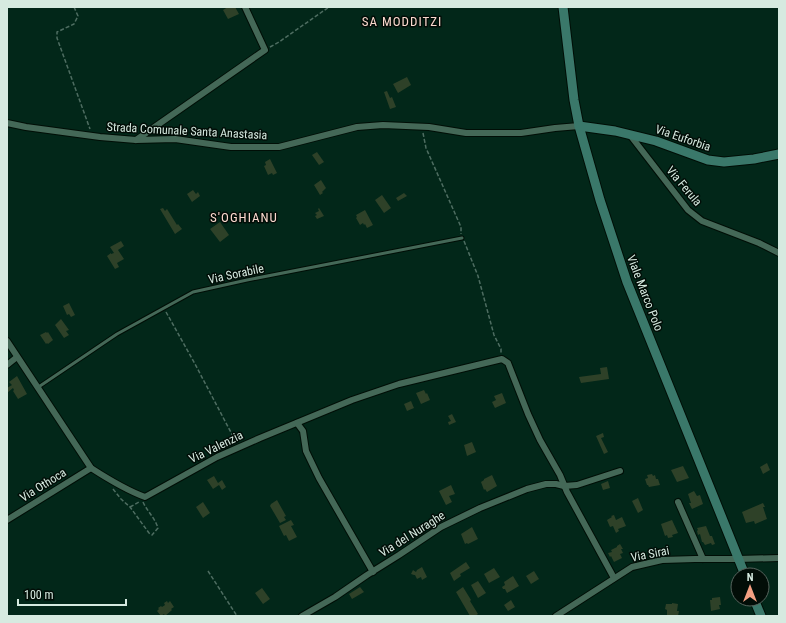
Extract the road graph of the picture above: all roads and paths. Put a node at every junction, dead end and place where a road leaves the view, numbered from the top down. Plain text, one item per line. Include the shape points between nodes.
1 (74, 7) edge
2 (245, 7) edge
3 (329, 7) edge
4 (563, 7) edge
5 (265, 50) junction
6 (7, 123) edge
7 (579, 126) junction
8 (630, 135) junction
9 (93, 136) junction
10 (136, 140) junction
11 (779, 154) edge
12 (462, 238) dead end
13 (779, 253) edge
14 (164, 308) junction
15 (7, 341) edge
16 (17, 357) junction
17 (7, 364) edge
18 (37, 388) junction
19 (296, 423) junction
20 (238, 448) junction
21 (91, 468) junction
22 (620, 471) dead end
23 (105, 478) junction
24 (564, 486) junction
25 (678, 502) dead end
26 (130, 507) junction
27 (7, 520) edge
28 (779, 558) edge
29 (703, 559) junction
30 (738, 559) junction
31 (742, 567) edge
32 (208, 572) dead end
33 (373, 572) junction
34 (614, 578) junction
35 (237, 616) edge
36 (302, 616) edge
37 (556, 616) edge

1 - 9 path via 78,16 74,24 57,32 57,38
2 - 5 street
3 - 5 path
4 - 7 main road, Viale Marco Polo
5 - 10 street
6 - 9 street, Strada Comunale Santa Anastasia
7 - 8 main road, Via Euforbia
7 - 10 street, Strada Comunale Santa Anastasia via 521,132 466,133 429,127 382,125 357,127 279,147 231,147 175,140
7 - 30 main road, Viale Marco Polo via 627,282
8 - 11 main road, Via Euforbia via 656,141 708,160 724,162
8 - 13 street, Via Ferula via 688,210 702,221
9 - 10 street, Strada Comunale Santa Anastasia
12 - 14 lane, Via Sorabile via 193,292
14 - 18 lane, Via Sorabile via 117,334
14 - 20 path
15 - 16 street, Via Valenzia
16 - 17 street
16 - 18 street, Via Valenzia
18 - 21 street, Via Valenzia
19 - 20 street, Via Valenzia
19 - 24 street, Via Valenzia via 399,384 502,359 508,363 528,414
19 - 33 street via 303,431 306,451 319,478
20 - 23 street, Via Valenzia via 145,497
21 - 23 street, Via Valenzia
21 - 27 street, Via Othoca
22 - 24 street, Via del Nuraghe via 577,485
23 - 26 path via 120,499
24 - 33 street, Via del Nuraghe via 546,484 480,508 441,527
24 - 34 street
25 - 29 street
26 - 26 path via 149,533 152,535 158,528 156,521 142,501
28 - 30 street, Via Sirai
29 - 30 street, Via Sirai
29 - 34 street, Via Sirai via 662,560 632,567
30 - 31 main road, Viale Marco Polo
32 - 35 path
33 - 36 street, Via del Nuraghe
34 - 37 street, Via Sirai

